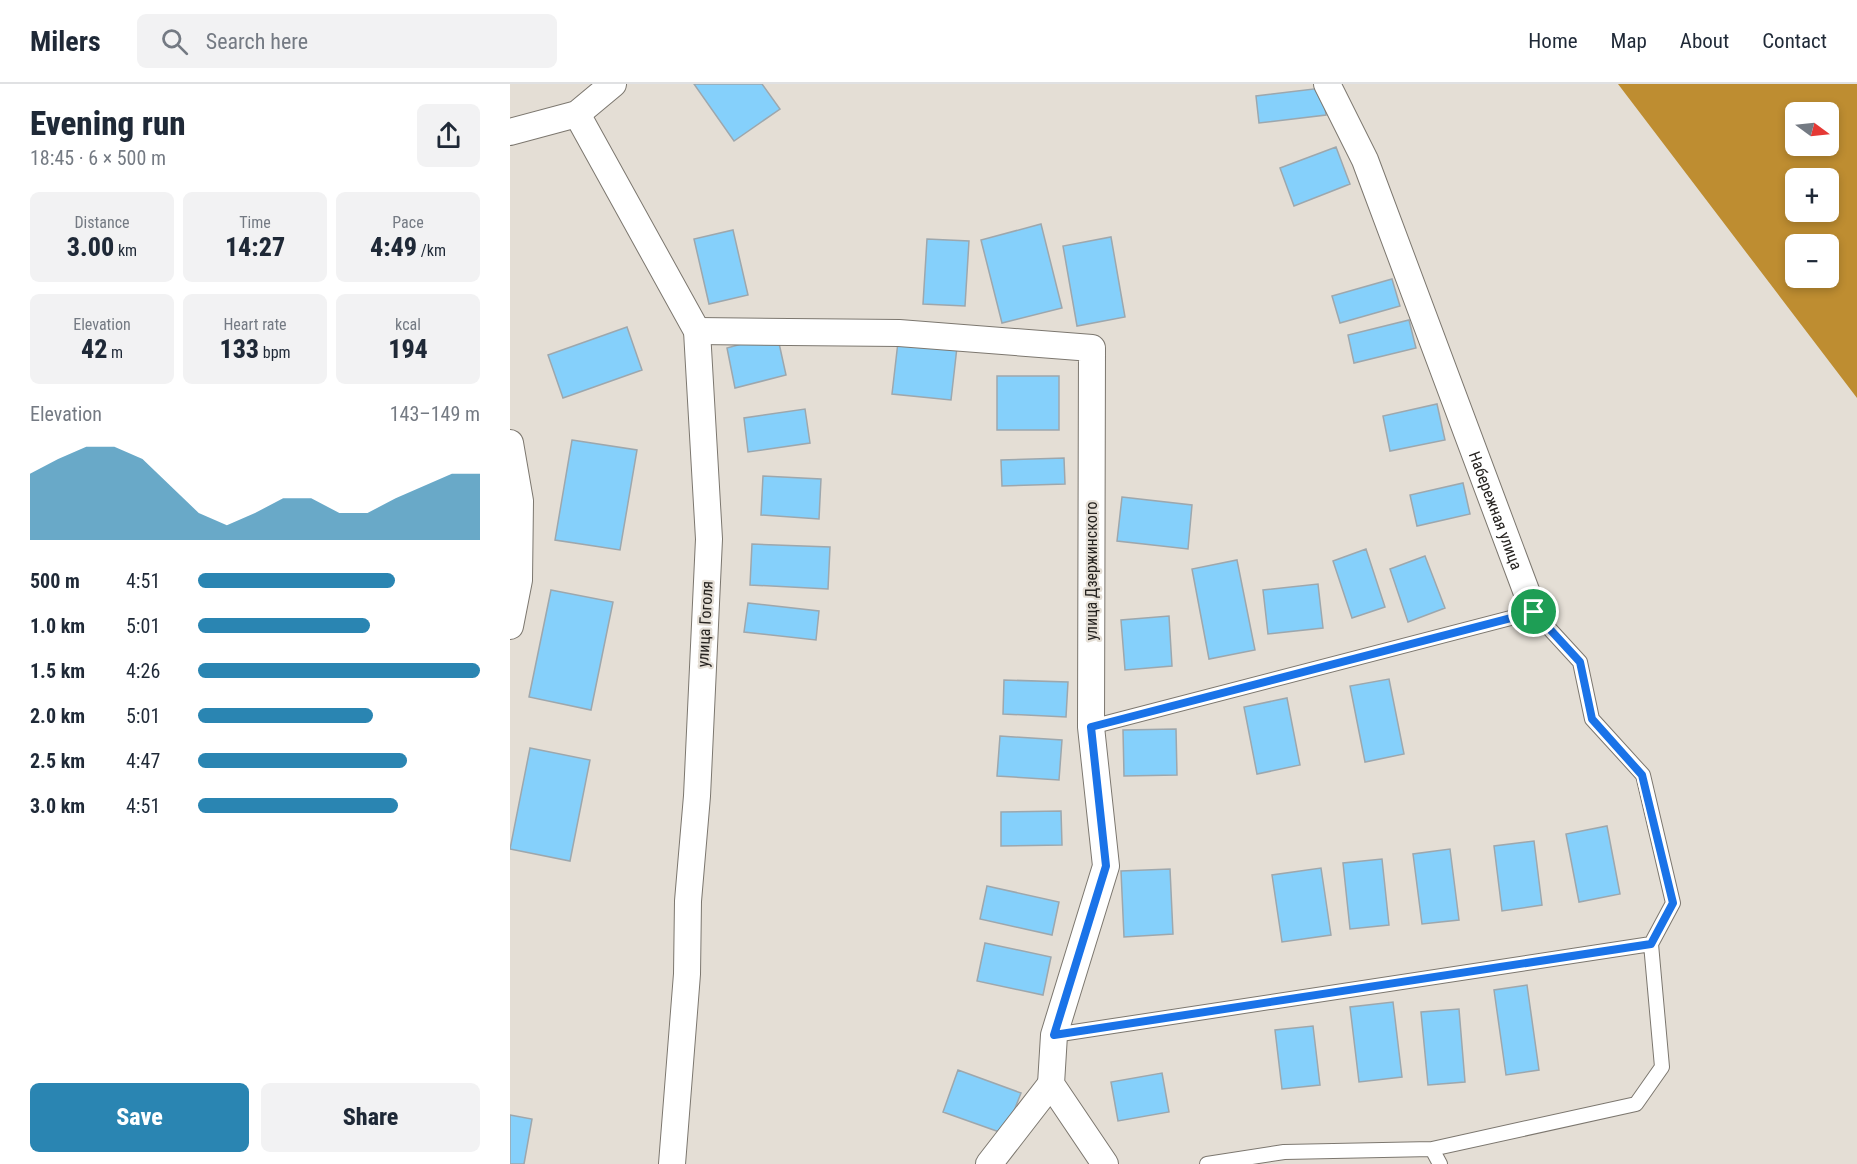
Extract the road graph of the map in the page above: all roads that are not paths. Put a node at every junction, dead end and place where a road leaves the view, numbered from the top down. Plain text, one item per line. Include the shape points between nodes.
1 (613, 84) edge
2 (1327, 84) edge
3 (577, 114) junction
4 (510, 132) edge
5 (698, 331) junction
6 (510, 443) edge
7 (1534, 612) junction
8 (510, 626) edge
9 (1091, 727) junction
10 (1651, 944) junction
11 (1054, 1035) junction
12 (1051, 1084) junction
13 (1432, 1149) junction
14 (672, 1164) edge
15 (989, 1164) edge
16 (1105, 1164) edge
17 (1207, 1164) edge
18 (1440, 1164) edge

1 - 3 street
2 - 7 street, Набережная улица via 1365,160
3 - 4 street
3 - 5 street, улица Гоголя
5 - 9 street, улица Дзержинского via 899,333 1092,348
5 - 14 street, улица Гоголя via 709,539 687,974
6 - 8 street via 520,501 519,580
7 - 9 lane
7 - 10 lane via 1580,662 1592,719 1642,775 1673,903
9 - 11 street, улица Дзержинского via 1106,866
10 - 11 lane
10 - 13 lane via 1662,1067 1636,1104
11 - 12 street, улица Дзержинского
12 - 15 street
12 - 16 street
13 - 17 lane via 1284,1152
13 - 18 lane

